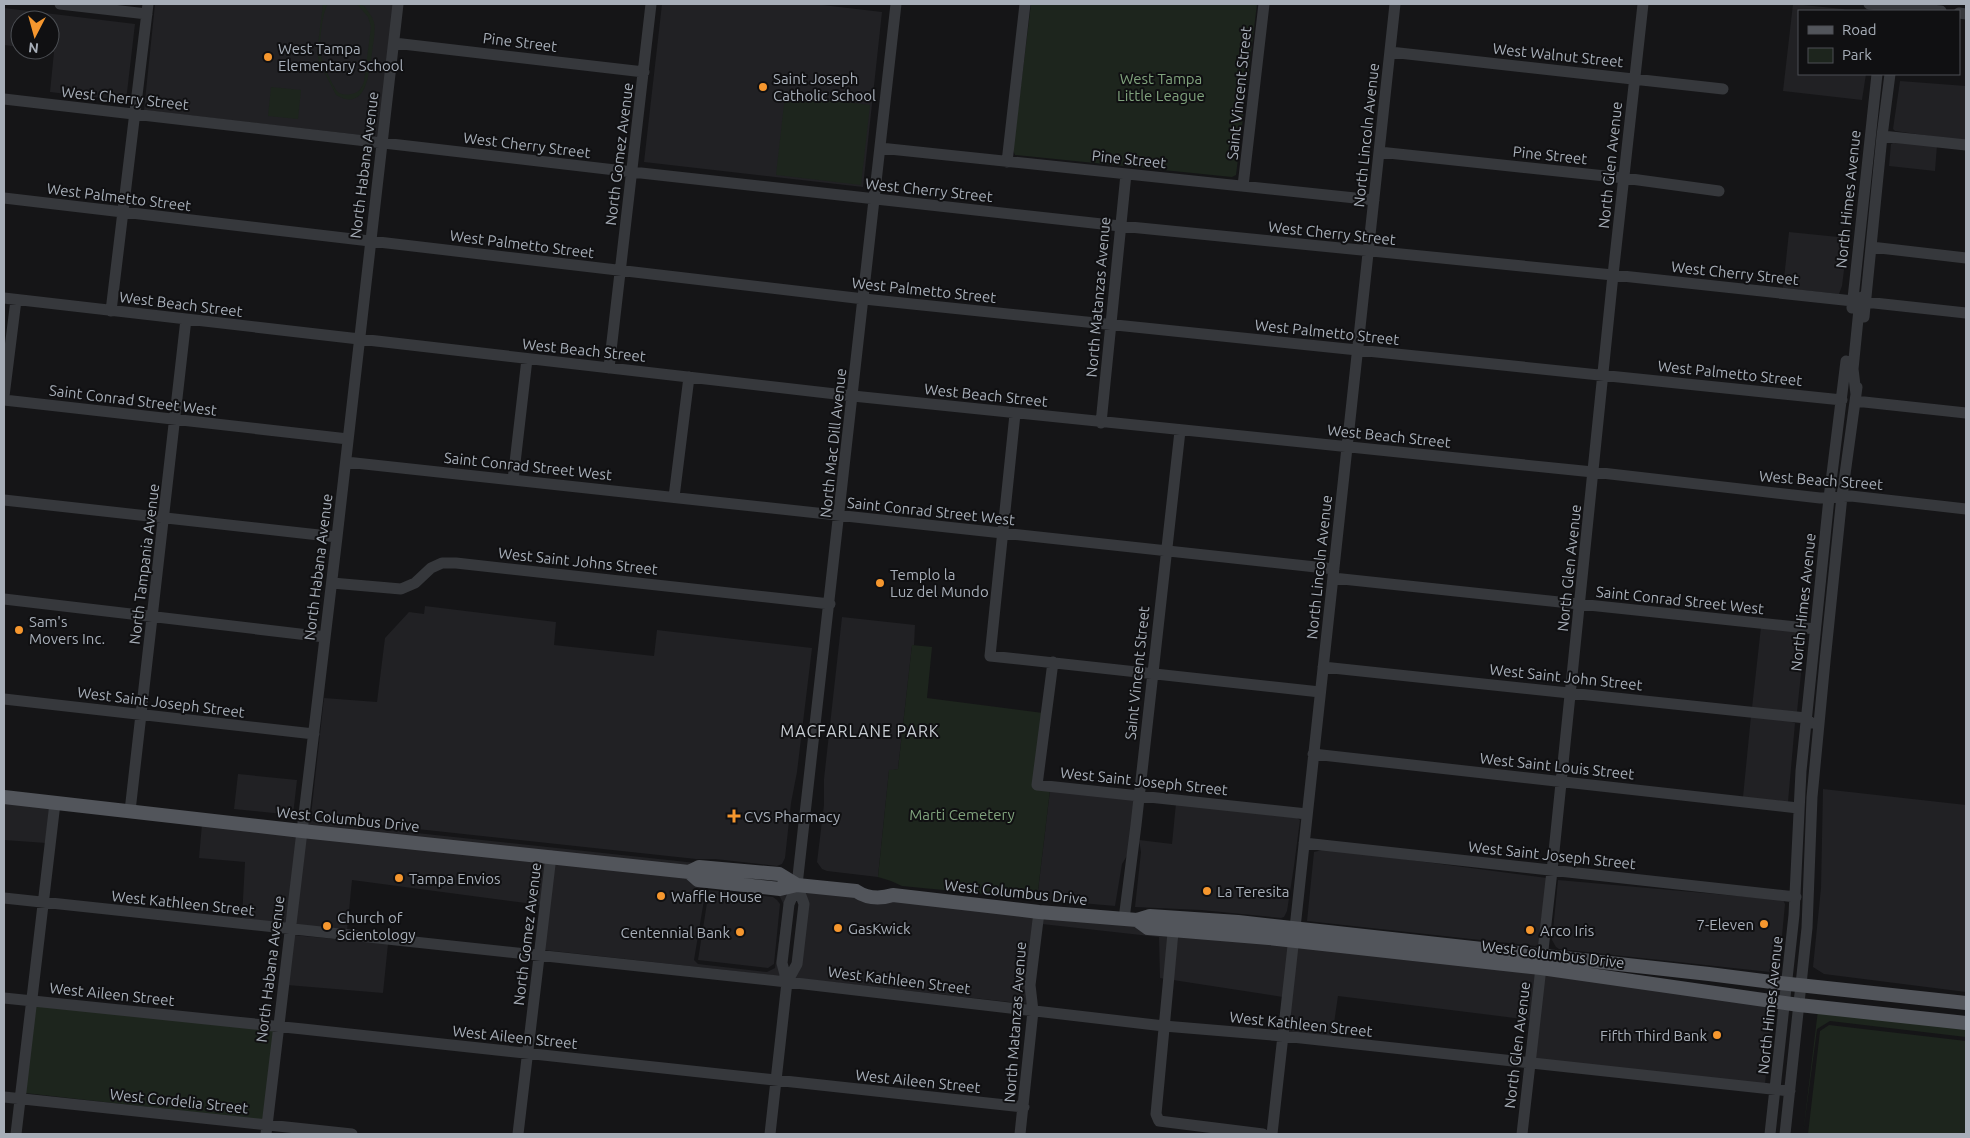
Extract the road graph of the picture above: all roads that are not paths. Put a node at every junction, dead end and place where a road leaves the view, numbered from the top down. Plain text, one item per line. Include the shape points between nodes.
1 (60, 4) edge
2 (398, 4) edge
3 (651, 4) edge
4 (896, 4) edge
5 (1025, 4) edge
6 (1264, 4) edge
7 (1395, 4) edge
8 (1643, 4) edge
9 (1869, 4) edge
10 (1886, 7) edge
11 (1899, 7) edge
12 (148, 9) edge
13 (1930, 10) edge
14 (394, 43) junction
15 (1390, 52) junction
16 (644, 72) junction
17 (1877, 75) edge
18 (1890, 75) edge
19 (1635, 79) junction
20 (1723, 89) dead end
21 (4, 99) edge
22 (136, 114) junction
23 (1882, 136) junction
24 (382, 143) junction
25 (1966, 145) edge
26 (880, 148) junction
27 (1379, 152) junction
28 (1007, 162) junction
29 (631, 172) junction
30 (1126, 174) junction
31 (1624, 178) junction
32 (1244, 186) junction
33 (1718, 191) dead end
34 (4, 198) edge
35 (874, 199) junction
36 (1374, 200) junction
37 (124, 212) junction
38 (1120, 226) junction
39 (370, 241) junction
40 (1871, 247) junction
41 (1368, 251) junction
42 (1857, 255) junction
43 (1966, 258) edge
44 (620, 270) junction
45 (1613, 274) junction
46 (4, 298) edge
47 (864, 299) junction
48 (16, 300) junction
49 (1852, 301) junction
50 (1865, 302) junction
51 (111, 311) junction
52 (1966, 313) edge
53 (186, 320) junction
54 (1111, 325) junction
55 (360, 340) junction
56 (1358, 350) junction
57 (527, 359) junction
58 (609, 368) junction
59 (1603, 375) junction
60 (689, 377) junction
61 (853, 396) junction
62 (1856, 397) junction
63 (4, 398) edge
64 (1842, 400) junction
65 (1966, 413) edge
66 (1016, 414) junction
67 (175, 420) junction
68 (1102, 423) junction
69 (1180, 431) junction
70 (348, 439) junction
71 (1347, 446) junction
72 (346, 462) junction
73 (1593, 472) junction
74 (513, 480) junction
75 (1842, 496) junction
76 (674, 497) junction
77 (1829, 498) junction
78 (4, 500) edge
79 (1966, 508) edge
80 (839, 516) junction
81 (164, 518) junction
82 (1002, 534) junction
83 (337, 537) junction
84 (1165, 551) junction
85 (1333, 574) junction
86 (332, 583) junction
87 (4, 600) edge
88 (830, 604) junction
89 (1580, 604) junction
90 (153, 617) junction
91 (1815, 630) junction
92 (325, 637) junction
93 (1812, 656) junction
94 (1052, 662) junction
95 (1323, 667) junction
96 (1152, 674) junction
97 (1320, 692) junction
98 (1570, 692) junction
99 (4, 699) edge
100 (141, 715) junction
101 (1806, 718) junction
102 (1820, 718) junction
103 (314, 734) junction
104 (1313, 754) junction
105 (1561, 781) junction
106 (1139, 796) junction
107 (4, 797) edge
108 (1812, 797) junction
109 (55, 803) junction
110 (1798, 808) junction
111 (130, 811) junction
112 (1307, 814) junction
113 (302, 831) junction
114 (1304, 843) junction
115 (551, 856) junction
116 (1552, 871) junction
117 (798, 885) junction
118 (1796, 897) junction
119 (4, 898) edge
120 (42, 902) junction
121 (1039, 912) junction
122 (1130, 920) junction
123 (1174, 924) junction
124 (290, 930) junction
125 (1295, 934) junction
126 (539, 954) junction
127 (1542, 962) junction
128 (787, 982) junction
129 (1795, 985) junction
130 (4, 998) edge
131 (31, 1001) junction
132 (1966, 1002) edge
133 (1793, 1004) junction
134 (1033, 1011) junction
135 (1966, 1023) edge
136 (278, 1026) junction
137 (1164, 1026) junction
138 (1283, 1036) junction
139 (528, 1053) junction
140 (1530, 1064) junction
141 (776, 1080) junction
142 (1776, 1090) junction
143 (1790, 1091) junction
144 (4, 1098) edge
145 (20, 1099) junction
146 (1024, 1107) junction
147 (266, 1130) edge
148 (16, 1134) edge
149 (352, 1134) edge
150 (518, 1134) edge
151 (770, 1134) edge
152 (1020, 1134) edge
153 (1263, 1134) edge
154 (1272, 1134) edge
155 (1522, 1134) edge
156 (1770, 1134) edge
157 (1785, 1134) edge

1 - 12 street
2 - 14 street, North Habana Avenue
3 - 16 street, North Gomez Avenue
4 - 26 street, North Mac Dill Avenue
5 - 28 street
6 - 32 street, Saint Vincent Street
7 - 15 street, North Lincoln Avenue
8 - 19 street, North Glen Avenue
9 - 10 street
10 - 11 street
11 - 13 street
12 - 22 street
14 - 16 street, Pine Street
14 - 24 street, North Habana Avenue
15 - 19 street, West Walnut Street
15 - 27 street, North Lincoln Avenue
16 - 29 street, North Gomez Avenue
17 - 42 street, North Himes Avenue
18 - 23 street, North Himes Avenue
19 - 20 street, West Walnut Street
19 - 31 street, North Glen Avenue
21 - 22 street, West Cherry Street
22 - 24 street, West Cherry Street
22 - 37 street
23 - 25 street
23 - 40 street, North Himes Avenue
24 - 29 street, West Cherry Street
24 - 39 street, North Habana Avenue
26 - 28 street, Pine Street
26 - 35 street, North Mac Dill Avenue
27 - 31 street, Pine Street
27 - 36 street, North Lincoln Avenue
28 - 30 street, Pine Street
29 - 35 street, West Cherry Street
29 - 44 street, North Gomez Avenue
30 - 32 street, Pine Street
30 - 38 street, North Matanzas Avenue
31 - 33 street, Pine Street
31 - 45 street, North Glen Avenue
32 - 36 street, Pine Street
34 - 37 street, West Palmetto Street
35 - 38 street, West Cherry Street
35 - 47 street, North Mac Dill Avenue
36 - 41 street, North Lincoln Avenue
37 - 39 street, West Palmetto Street
37 - 51 street
38 - 41 street, West Cherry Street
38 - 54 street, North Matanzas Avenue
39 - 44 street, West Palmetto Street
39 - 55 street, North Habana Avenue
40 - 43 street
40 - 50 street, North Himes Avenue
41 - 45 street, West Cherry Street
41 - 56 street, North Lincoln Avenue
42 - 49 street, North Himes Avenue
42 - 50 street via 1861,294
44 - 47 street, West Palmetto Street
44 - 58 street, North Gomez Avenue
45 - 49 street, West Cherry Street
45 - 59 street, North Glen Avenue
46 - 48 street, West Beach Street
47 - 54 street, West Palmetto Street
47 - 61 street, North Mac Dill Avenue
48 - 51 street, West Beach Street
48 - 63 street
49 - 62 street via 1859,309 1852,369
49 - 64 street, North Himes Avenue
50 - 52 street
50 - 62 street, North Himes Avenue
51 - 53 street, West Beach Street
53 - 55 street, West Beach Street
53 - 67 street, North Tampania Avenue
54 - 56 street, West Palmetto Street
54 - 68 street, North Matanzas Avenue
55 - 57 street, West Beach Street
55 - 70 street, North Habana Avenue
56 - 59 street, West Palmetto Street
56 - 71 street, North Lincoln Avenue
57 - 58 street, West Beach Street
57 - 74 street
58 - 60 street, West Beach Street
59 - 64 street, West Palmetto Street
59 - 73 street, North Glen Avenue
60 - 61 street, West Beach Street
60 - 76 street
61 - 66 street, West Beach Street
61 - 80 street, North Mac Dill Avenue
62 - 65 street
62 - 75 street, North Himes Avenue
63 - 67 street, Saint Conrad Street West
64 - 77 street, North Himes Avenue
66 - 68 street, West Beach Street
66 - 82 street
67 - 70 street, Saint Conrad Street West
67 - 81 street, North Tampania Avenue
68 - 69 street, West Beach Street
69 - 71 street, West Beach Street
69 - 84 street, Saint Vincent Street
70 - 72 street, North Habana Avenue
71 - 73 street, West Beach Street
71 - 85 street, North Lincoln Avenue
72 - 74 street, Saint Conrad Street West
72 - 83 street, North Habana Avenue
73 - 77 street, West Beach Street
73 - 89 street, North Glen Avenue
74 - 76 street, Saint Conrad Street West
75 - 77 street, West Beach Street
75 - 79 street, West Beach Street
75 - 102 street, North Himes Avenue
76 - 80 street, Saint Conrad Street West
77 - 91 street, North Himes Avenue
78 - 81 street
80 - 82 street, Saint Conrad Street West
80 - 88 street, North Mac Dill Avenue
81 - 83 street
81 - 90 street, North Tampania Avenue
82 - 84 street, Saint Conrad Street West
82 - 94 street via 990,656
83 - 86 street, North Habana Avenue
84 - 85 street, Saint Conrad Street West
84 - 96 street, Saint Vincent Street
85 - 89 street, Saint Conrad Street West
85 - 95 street, North Lincoln Avenue
86 - 88 street, West Saint Johns Street via 401,590 415,583 431,568 442,563 456,563
86 - 92 street, North Habana Avenue
87 - 90 street
88 - 117 street, North Mac Dill Avenue
89 - 91 street, Saint Conrad Street West
89 - 98 street, North Glen Avenue
90 - 92 street
90 - 100 street, North Tampania Avenue
91 - 93 street, North Himes Avenue
92 - 103 street, North Habana Avenue
93 - 101 street, North Himes Avenue
93 - 102 street via 1816,678 1815,713
94 - 96 street
94 - 106 street, West Saint Joseph Street via 1038,785
95 - 97 street, North Lincoln Avenue
95 - 98 street, West Saint John Street
96 - 97 street
96 - 106 street, Saint Vincent Street
97 - 104 street, North Lincoln Avenue
98 - 101 street, West Saint John Street
98 - 105 street, North Glen Avenue
99 - 100 street, West Saint Joseph Street
100 - 103 street, West Saint Joseph Street
100 - 111 street, North Tampania Avenue
101 - 108 street via 1814,732 1810,769
101 - 110 street, North Himes Avenue
102 - 108 street, North Himes Avenue
103 - 113 street, North Habana Avenue
104 - 105 street, West Saint Louis Street
104 - 112 street, North Lincoln Avenue
105 - 110 street, West Saint Louis Street
105 - 116 street, North Glen Avenue
106 - 112 street, West Saint Joseph Street
106 - 122 street, Saint Vincent Street
107 - 109 main road, West Columbus Drive
108 - 129 street, North Himes Avenue via 1809,899
109 - 111 main road, West Columbus Drive
109 - 120 street
110 - 118 street, North Himes Avenue
111 - 113 main road, West Columbus Drive
112 - 114 street, North Lincoln Avenue
113 - 115 main road, West Columbus Drive
113 - 124 street, North Habana Avenue
114 - 116 street, West Saint Joseph Street
114 - 125 street, North Lincoln Avenue
115 - 117 main road, West Columbus Drive via 689,872 699,867 779,874
115 - 126 street, North Gomez Avenue
116 - 118 street, West Saint Joseph Street
116 - 127 street, North Glen Avenue
117 - 121 main road, West Columbus Drive via 856,891 864,896 882,898 893,895
117 - 128 street, North Mac Dill Avenue via 804,904 796,964
118 - 129 street, North Himes Avenue
119 - 120 street, West Kathleen Street
120 - 124 street, West Kathleen Street
120 - 131 street
121 - 122 main road, West Columbus Drive
121 - 134 street, North Matanzas Avenue via 1030,984
122 - 123 main road, West Columbus Drive via 1150,916
123 - 125 main road, West Columbus Drive
123 - 137 street
124 - 126 street, West Kathleen Street
124 - 136 street, North Habana Avenue
125 - 127 main road, West Columbus Drive
125 - 138 street, North Lincoln Avenue
126 - 128 street, West Kathleen Street
126 - 139 street, North Gomez Avenue
127 - 129 main road, West Columbus Drive
127 - 133 main road, West Columbus Drive
127 - 140 street, North Glen Avenue
128 - 134 street, West Kathleen Street
128 - 141 street, North Mac Dill Avenue
129 - 132 main road, West Columbus Drive
129 - 133 street, North Himes Avenue
130 - 131 street, West Aileen Street
131 - 136 street, West Aileen Street
131 - 145 street
133 - 135 main road, West Columbus Drive
133 - 142 street, North Himes Avenue
133 - 143 street, North Himes Avenue
134 - 137 street, West Kathleen Street
134 - 146 street, North Matanzas Avenue
136 - 139 street, West Aileen Street
136 - 147 street, North Habana Avenue
137 - 138 street, West Kathleen Street
137 - 153 street via 1156,1114 1159,1121
138 - 140 street, West Kathleen Street
138 - 154 street, North Lincoln Avenue
139 - 141 street, West Aileen Street
139 - 150 street, North Gomez Avenue
140 - 142 street, West Kathleen Street
140 - 155 street, North Glen Avenue
141 - 146 street, West Aileen Street
141 - 151 street, North Mac Dill Avenue
142 - 143 street, West Kathleen Street
142 - 156 street, North Himes Avenue
143 - 157 street, North Himes Avenue
144 - 145 street, West Cordelia Street
145 - 147 street, West Cordelia Street
145 - 148 street
146 - 152 street, North Matanzas Avenue
147 - 149 street, West Cordelia Street

